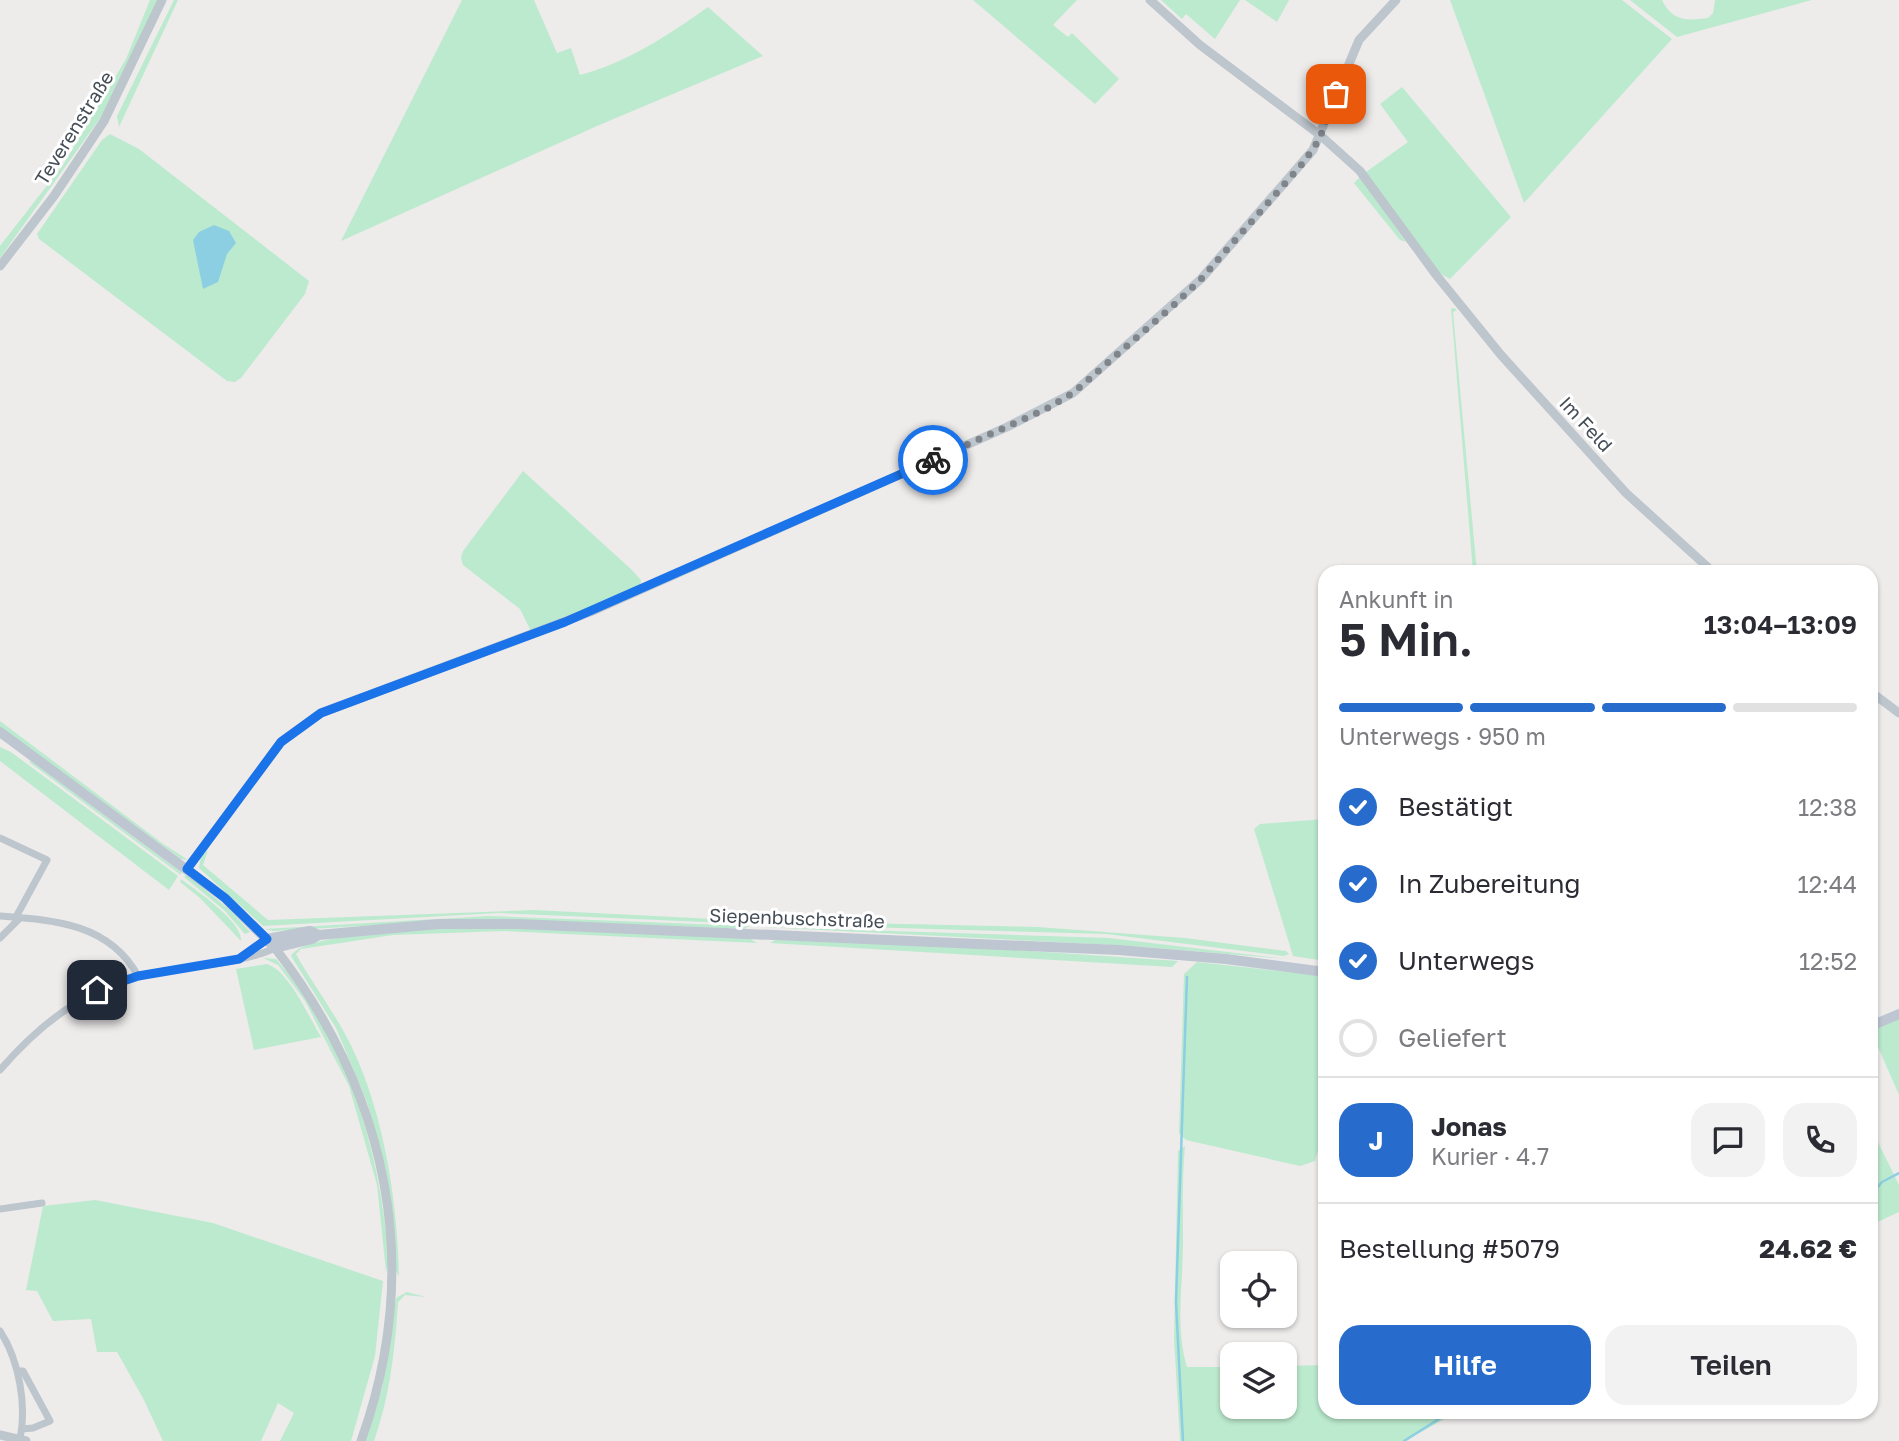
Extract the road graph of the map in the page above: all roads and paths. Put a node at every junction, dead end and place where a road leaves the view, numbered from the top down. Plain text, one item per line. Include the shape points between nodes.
1 (162, 0) edge
2 (1150, 0) edge
3 (1396, 0) edge
4 (1320, 135) junction
5 (0, 266) edge
6 (1705, 565) edge
7 (1878, 697) edge
8 (1899, 713) edge
9 (0, 732) edge
10 (0, 838) edge
11 (187, 869) junction
12 (0, 916) edge
13 (18, 917) junction
14 (319, 935) junction
15 (0, 938) edge
16 (267, 939) junction
17 (275, 948) junction
18 (239, 959) junction
19 (1318, 971) edge
20 (138, 976) junction
21 (1899, 1014) edge
22 (1878, 1023) edge
23 (0, 1070) edge
24 (42, 1203) dead end
25 (0, 1209) edge
26 (0, 1331) edge
27 (17, 1371) junction
28 (22, 1429) junction
29 (0, 1435) edge
30 (23, 1440) edge
31 (361, 1441) edge

1 - 5 street, Teverenstraße via 104,121
2 - 4 street, Im Feld via 1211,53
3 - 4 street via 1359,40
4 - 6 street, Im Feld via 1360,171 1501,355 1626,493
4 - 11 street via 1303,163 1201,279 1073,393 675,576 321,713 281,742
7 - 8 street
9 - 11 main road
10 - 13 street via 47,860
11 - 16 main road
12 - 13 street
13 - 15 street
13 - 20 street via 92,931 125,958
14 - 16 main road, Siepenbuschstraße via 310,932
14 - 17 main road
14 - 19 main road, Siepenbuschstraße via 439,924 556,925 1119,950
16 - 17 main road
16 - 18 street
17 - 18 street
17 - 31 street via 346,1058 384,1184 391,1233 391,1303 382,1371
18 - 20 street
20 - 23 street via 78,1001 29,1039
21 - 22 main road
24 - 25 street
26 - 27 street
27 - 28 street
27 - 28 street via 23,1371 50,1421
28 - 30 street
29 - 30 street

